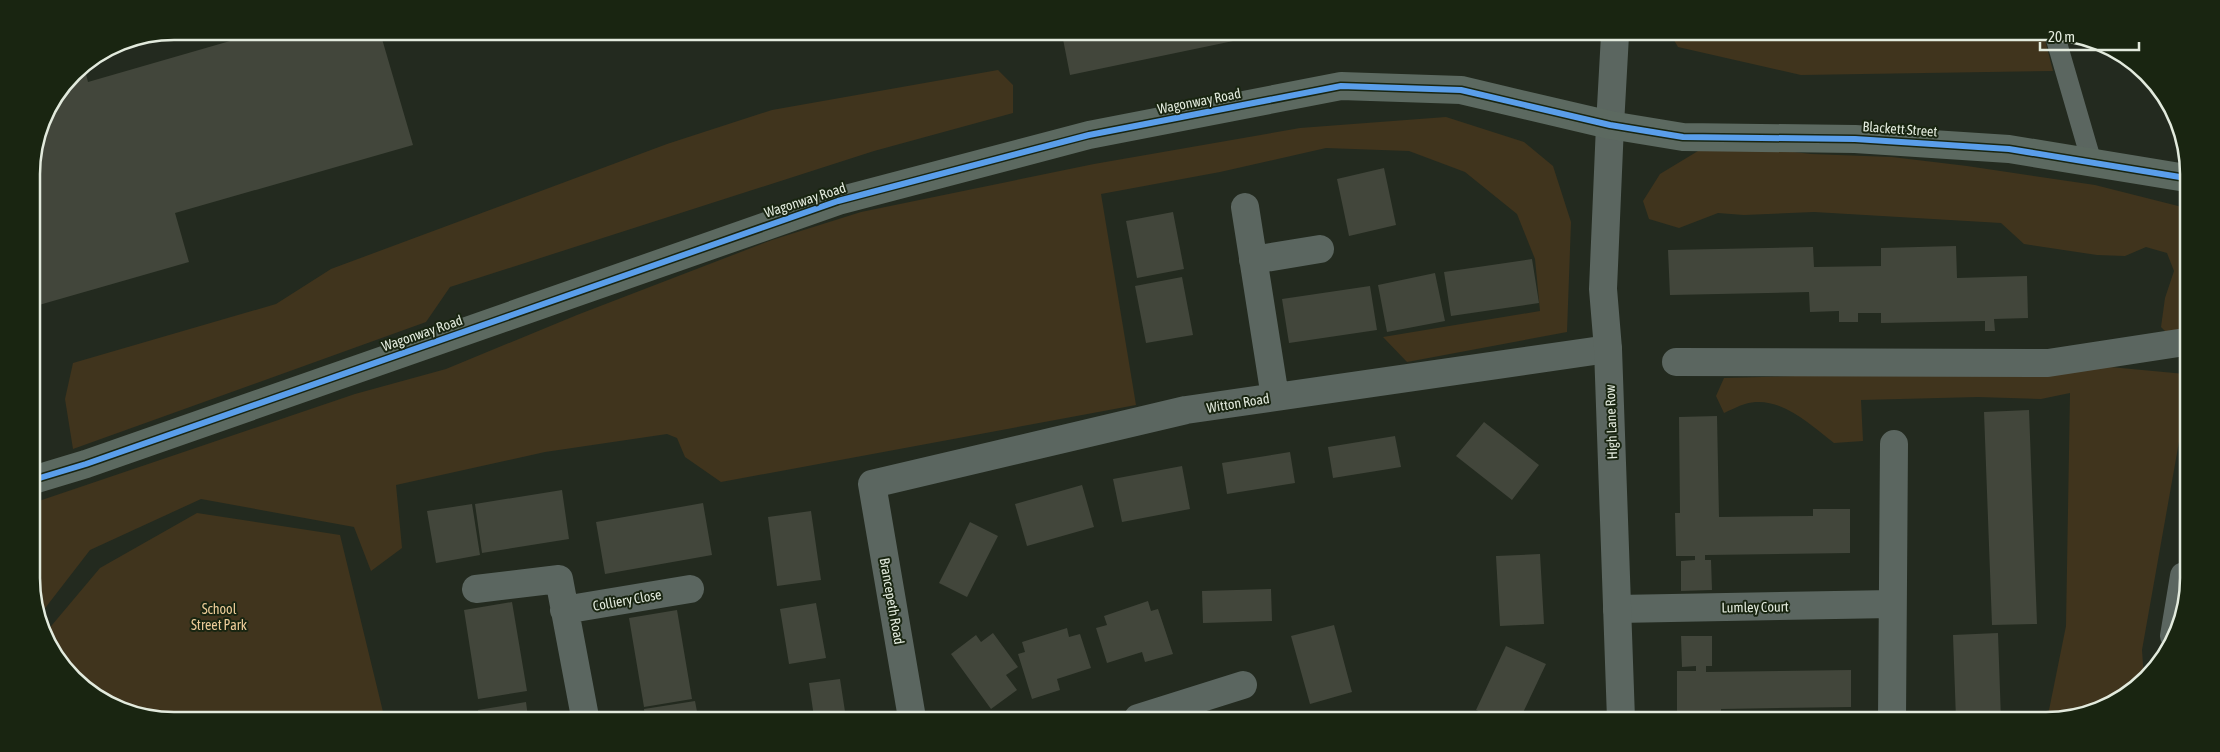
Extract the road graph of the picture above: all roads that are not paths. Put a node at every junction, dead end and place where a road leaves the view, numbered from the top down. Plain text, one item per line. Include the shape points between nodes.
1 (1615, 40) edge
2 (2056, 41) edge
3 (1610, 125) junction
4 (2092, 162) junction
5 (2180, 177) edge
6 (1245, 207) dead end
7 (1320, 249) dead end
8 (1253, 260) junction
9 (2180, 343) edge
10 (1608, 348) junction
11 (1676, 362) dead end
12 (1275, 397) junction
13 (1894, 444) dead end
14 (40, 478) edge
15 (872, 484) joint
16 (476, 589) dead end
17 (690, 589) dead end
18 (1892, 604) junction
19 (1617, 609) junction
20 (564, 610) junction
21 (1244, 685) dead end
22 (584, 712) edge
23 (911, 712) edge
24 (1157, 712) edge
25 (1621, 712) edge
26 (1892, 712) edge

1 - 3 street, High Lane Row
2 - 4 lane
3 - 4 main road, Blackett Street via 1683,137 1855,139 2009,149
3 - 10 street, High Lane Row via 1603,288
3 - 14 main road, Wagonway Road via 1461,90 1341,86 1089,135 838,201
4 - 5 main road, Blackett Street
6 - 8 street
7 - 8 street
8 - 12 street
9 - 11 street via 2048,362
10 - 12 street, Witton Road
10 - 19 street, High Lane Row
12 - 15 street, Witton Road via 1186,410
13 - 18 street
15 - 23 street, Brancepeth Road
16 - 20 street via 559,579
17 - 20 street, Colliery Close
18 - 19 street, Lumley Court
18 - 26 street
19 - 25 street, High Lane Row
20 - 22 street
21 - 24 street

